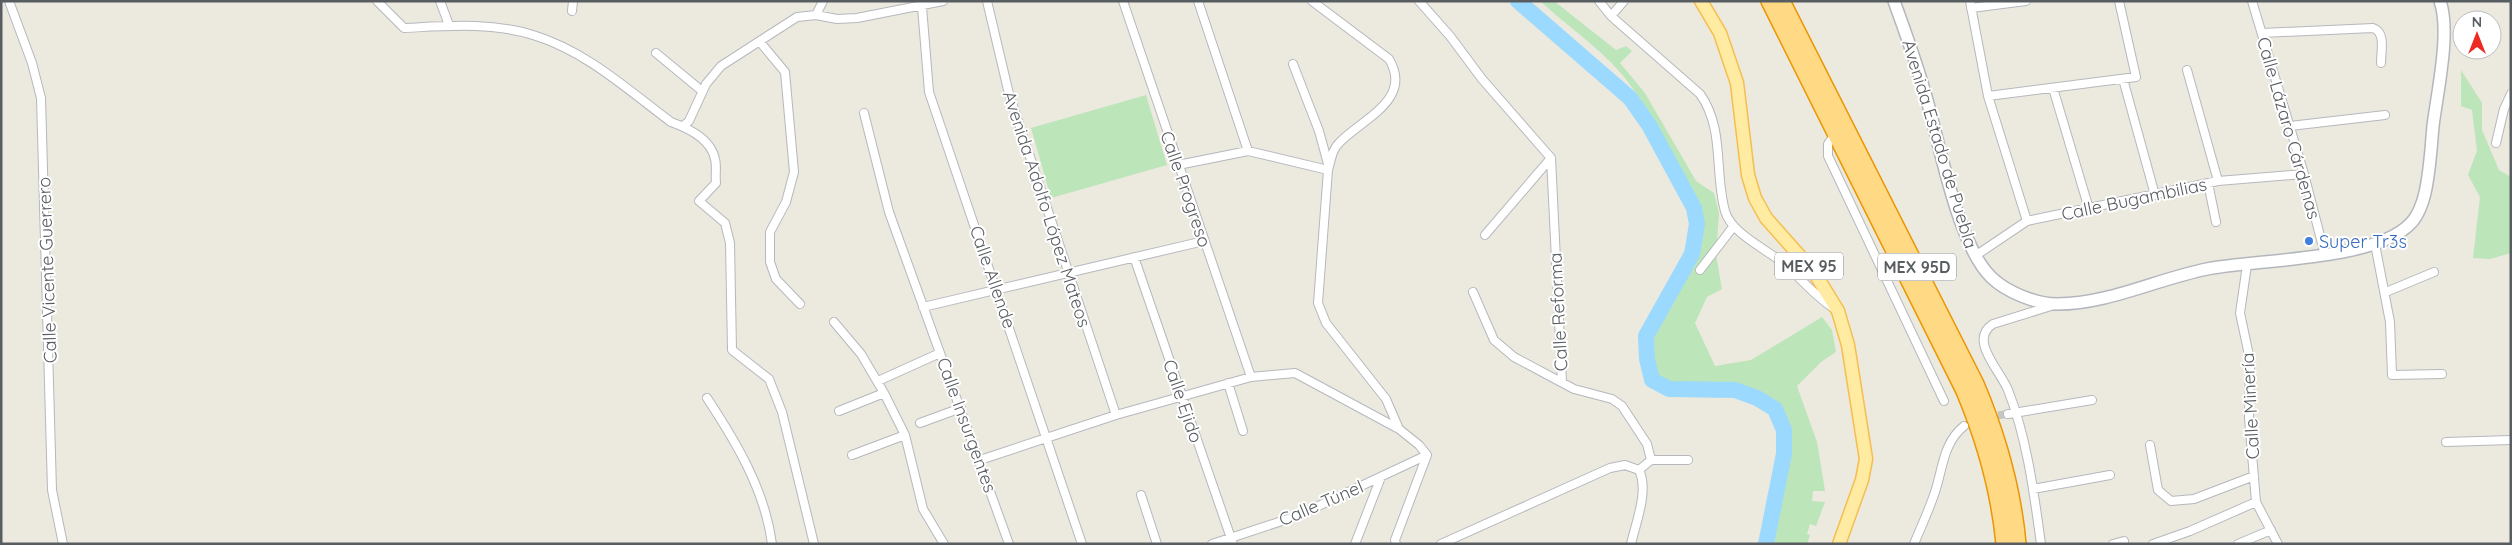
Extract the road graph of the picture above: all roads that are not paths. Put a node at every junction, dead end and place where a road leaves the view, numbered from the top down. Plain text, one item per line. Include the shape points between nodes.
1 (9, 1) edge
2 (377, 1) edge
3 (440, 1) edge
4 (573, 1) edge
5 (823, 1) edge
6 (943, 1) edge
7 (987, 1) edge
8 (1123, 1) edge
9 (1198, 1) edge
10 (1312, 1) edge
11 (1419, 1) edge
12 (1599, 1) edge
13 (1624, 1) edge
14 (1701, 1) edge
15 (1769, 1) edge
16 (1782, 1) edge
17 (1894, 1) edge
18 (2026, 1) edge
19 (2119, 1) edge
20 (2252, 1) edge
21 (2440, 1) edge
22 (1971, 5) edge
23 (922, 7) junction
24 (572, 11) dead end
25 (816, 15) junction
26 (1611, 16) junction
27 (449, 26) junction
28 (2262, 33) junction
29 (760, 42) junction
30 (656, 53) dead end
31 (2381, 63) dead end
32 (1293, 64) dead end
33 (2187, 70) dead end
34 (2122, 79) junction
35 (2053, 88) junction
36 (702, 91) junction
37 (2511, 94) edge
38 (1988, 96) junction
39 (864, 113) dead end
40 (2385, 115) dead end
41 (683, 126) junction
42 (2290, 126) junction
43 (1836, 133) junction
44 (2496, 143) dead end
45 (1248, 151) junction
46 (1551, 158) junction
47 (1178, 165) junction
48 (1329, 168) junction
49 (2304, 174) junction
50 (2218, 181) junction
51 (2208, 183) junction
52 (2155, 195) junction
53 (2089, 209) junction
54 (2027, 221) junction
55 (2216, 222) dead end
56 (1733, 227) junction
57 (1485, 235) dead end
58 (1204, 241) junction
59 (2375, 244) junction
60 (2325, 255) junction
61 (1975, 256) junction
62 (1134, 257) junction
63 (2247, 264) junction
64 (1700, 270) dead end
65 (1066, 272) junction
66 (2434, 272) dead end
67 (998, 291) junction
68 (1473, 292) dead end
69 (2386, 292) junction
70 (800, 304) dead end
71 (2056, 304) junction
72 (923, 307) junction
73 (1838, 311) junction
74 (834, 322) dead end
75 (940, 353) junction
76 (2442, 374) dead end
77 (1251, 377) junction
78 (878, 381) junction
79 (1562, 382) junction
80 (1228, 383) junction
81 (884, 393) junction
82 (1182, 397) junction
83 (707, 398) dead end
84 (2092, 400) dead end
85 (1944, 401) dead end
86 (961, 408) junction
87 (839, 411) dead end
88 (2012, 413) junction
89 (1116, 415) junction
90 (920, 423) dead end
91 (1964, 426) tunnel mouth
92 (1399, 429) junction
93 (1243, 431) dead end
94 (905, 435) junction
95 (1046, 437) junction
96 (2511, 440) edge
97 (2446, 442) dead end
98 (2150, 445) dead end
99 (1427, 454) junction
100 (852, 456) dead end
101 (980, 460) junction
102 (1651, 460) junction
103 (1688, 460) dead end
104 (1639, 470) junction
105 (2110, 475) dead end
106 (2254, 476) junction
107 (1381, 477) junction
108 (2033, 489) junction
109 (1140, 495) dead end
110 (2256, 502) junction
111 (1845, 529) junction
112 (2272, 530) junction
113 (1459, 535) junction
114 (1232, 541) edge
115 (2124, 541) dead end
116 (63, 544) edge
117 (772, 544) edge
118 (814, 544) edge
119 (944, 544) edge
120 (1009, 544) edge
121 (1082, 544) edge
122 (1157, 544) edge
123 (1212, 544) edge
124 (1355, 544) edge
125 (1396, 544) edge
126 (1441, 544) edge
127 (1461, 544) edge
128 (1631, 544) edge
129 (1839, 544) edge
130 (1848, 544) edge
131 (1914, 544) edge
132 (2004, 544) edge
133 (2018, 544) edge
134 (2041, 544) edge
135 (2113, 544) edge
136 (2153, 544) edge
137 (2238, 544) edge
138 (2278, 544) edge

1 - 116 street, Calle Vicente Guerrero via 41,98 52,490
2 - 27 street via 404,28
3 - 27 street
4 - 24 street
5 - 25 street
6 - 23 street
7 - 65 street, Avenida Adolfo López Mateos via 1009,94
8 - 47 street, Calle Progreso
9 - 45 street
10 - 48 street via 1389,59 1396,70 1393,94 1375,114 1339,142
11 - 46 street
12 - 26 street
13 - 26 street
14 - 73 main road, MEX 95 via 1720,33 1737,83 1748,176 1755,198 1766,218 1814,272
15 - 43 highway, MEX 95D
16 - 133 highway, MEX 95D via 1976,384 2000,450
17 - 61 street, Avenida Estado de Puebla via 1925,92 1958,211
18 - 22 street
19 - 34 street via 2136,76
20 - 28 street, Calle Lázaro Cárdenas
21 - 59 street, Avenida Estado de Puebla via 2444,41 2425,194 2412,222 2398,234
22 - 38 street
23 - 25 street via 857,18
23 - 67 street, Calle Allende via 929,92
25 - 29 street via 797,17
26 - 56 street via 1700,94 1710,107 1725,212
27 - 41 street via 502,29 534,35 589,60 671,122
28 - 31 street via 2374,28 2382,34
28 - 42 street, Calle Lázaro Cárdenas
29 - 36 street via 721,66
29 - 70 street via 785,72 794,172 786,202 770,232 770,262 776,280
30 - 36 street
32 - 48 street via 1319,131
33 - 50 street
34 - 35 street
34 - 52 street
35 - 38 street
35 - 53 street
36 - 41 street via 689,121
37 - 44 street
38 - 54 street
39 - 72 street, Calle Insurgentes via 889,212
40 - 42 street
41 - 118 street via 708,142 715,158 716,183 699,201 725,223 730,252 732,350 769,379 782,412
42 - 49 street, Calle Lázaro Cárdenas
43 - 85 street via 1828,144 1828,156
43 - 132 highway, MEX 95D via 1978,423 1996,487
45 - 47 street
45 - 48 street
46 - 57 street
46 - 79 street, Calle Reforma
47 - 58 street, Calle Progreso
48 - 92 street via 1318,302 1326,323 1386,399
49 - 50 street, Calle Bugambilias
49 - 60 street, Calle Lázaro Cárdenas
50 - 51 street, Calle Bugambilias
51 - 52 street, Calle Bugambilias
51 - 55 street
52 - 53 street, Calle Bugambilias
53 - 54 street, Calle Bugambilias
54 - 61 street, Calle Bugambilias
56 - 64 street
56 - 73 street via 1786,266 1813,293
58 - 62 street
58 - 77 street, Calle Progreso
59 - 60 street, Avenida Estado de Puebla
59 - 69 street
60 - 63 street, Avenida Estado de Puebla
61 - 71 street, Avenida Estado de Puebla via 1991,278 2009,289 2040,302
62 - 65 street
62 - 82 street, Calle Ejido
63 - 71 street, Avenida Estado de Puebla via 2208,269 2085,302
63 - 106 street, Calle Minería via 2240,313 2250,360 2249,418
65 - 67 street
65 - 89 street, Avenida Adolfo López Mateos
66 - 69 street
67 - 72 street
67 - 95 street, Calle Allende
68 - 79 street via 1494,340 1514,357
69 - 76 street via 2392,375
71 - 88 street via 1994,324 1985,329 1982,336 1983,345 2007,387
72 - 75 street, Calle Insurgentes
73 - 111 main road, MEX 95 via 1848,345 1866,459
74 - 78 street
75 - 78 street
75 - 86 street, Calle Insurgentes
77 - 80 street
77 - 92 street via 1295,373
78 - 81 street
79 - 102 street, Calle Reforma via 1574,389 1612,399 1622,406 1647,444
80 - 82 street
80 - 93 street
81 - 87 street
81 - 94 street
82 - 89 street
82 - 114 street, Calle Ejido
83 - 117 street via 733,436 754,480 769,521
84 - 88 street
86 - 90 street
86 - 101 street, Calle Insurgentes
88 - 108 street
89 - 95 street
91 - 131 street via 1948,445 1935,492
92 - 99 street
94 - 100 street
94 - 119 street via 923,508
95 - 101 street
95 - 121 street, Calle Allende
96 - 97 street
98 - 106 street via 2158,490 2171,501 2194,499
99 - 107 street, Calle Túnel
99 - 125 street
101 - 120 street, Calle Insurgentes
102 - 103 street
102 - 104 street
104 - 113 street via 1625,465 1610,468
104 - 128 street via 1643,489
105 - 108 street
106 - 110 street, Calle Minería
107 - 114 street, Calle Túnel via 1297,516
107 - 124 street
108 - 134 street
109 - 122 street
110 - 112 street, Calle Minería
110 - 136 street
111 - 129 main road, MEX 95
111 - 130 street
112 - 137 street
112 - 138 street, Calle Minería
113 - 126 street
113 - 127 street
114 - 123 street, Calle Túnel
115 - 135 street

